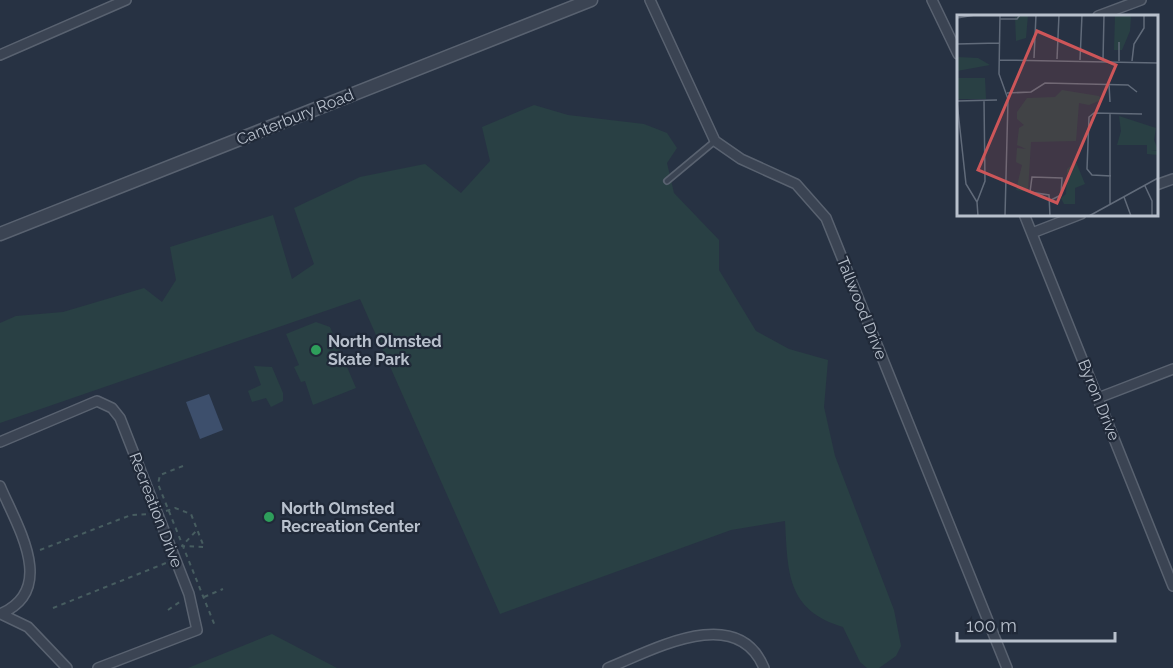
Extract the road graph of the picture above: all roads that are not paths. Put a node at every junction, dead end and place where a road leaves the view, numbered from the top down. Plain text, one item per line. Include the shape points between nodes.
1 (126, 0) edge
2 (591, 0) edge
3 (650, 0) edge
4 (932, 0) edge
5 (1141, 0) edge
6 (1101, 15) edge
7 (957, 52) edge
8 (0, 55) edge
9 (715, 141) junction
10 (1173, 179) edge
11 (667, 181) dead end
12 (1158, 184) edge
13 (1025, 216) edge
14 (1076, 216) edge
15 (1032, 233) junction
16 (0, 234) edge
17 (1173, 369) edge
18 (1098, 398) junction
19 (0, 442) edge
20 (0, 486) edge
21 (1173, 557) edge
22 (1163, 561) junction
23 (1173, 586) edge
24 (1, 614) edge
25 (67, 668) edge
26 (98, 668) edge
27 (608, 668) edge
28 (764, 668) edge
29 (1007, 668) edge

1 - 8 street
2 - 16 street, Canterbury Road
3 - 9 street
4 - 7 street
5 - 6 street
9 - 11 lane
9 - 29 street, Tallwood Drive via 741,159 796,184 826,218
10 - 12 street
13 - 15 street, Byron Drive
14 - 15 street
15 - 18 street, Byron Drive
17 - 18 street
18 - 22 street, Byron Drive
19 - 26 street, Recreation Drive via 97,401 112,408 120,418 189,594 197,630
20 - 24 street via 31,569 31,585 26,594
21 - 22 street
22 - 23 street, Byron Drive
24 - 25 street via 28,627
27 - 28 street via 694,634 718,634 743,643

